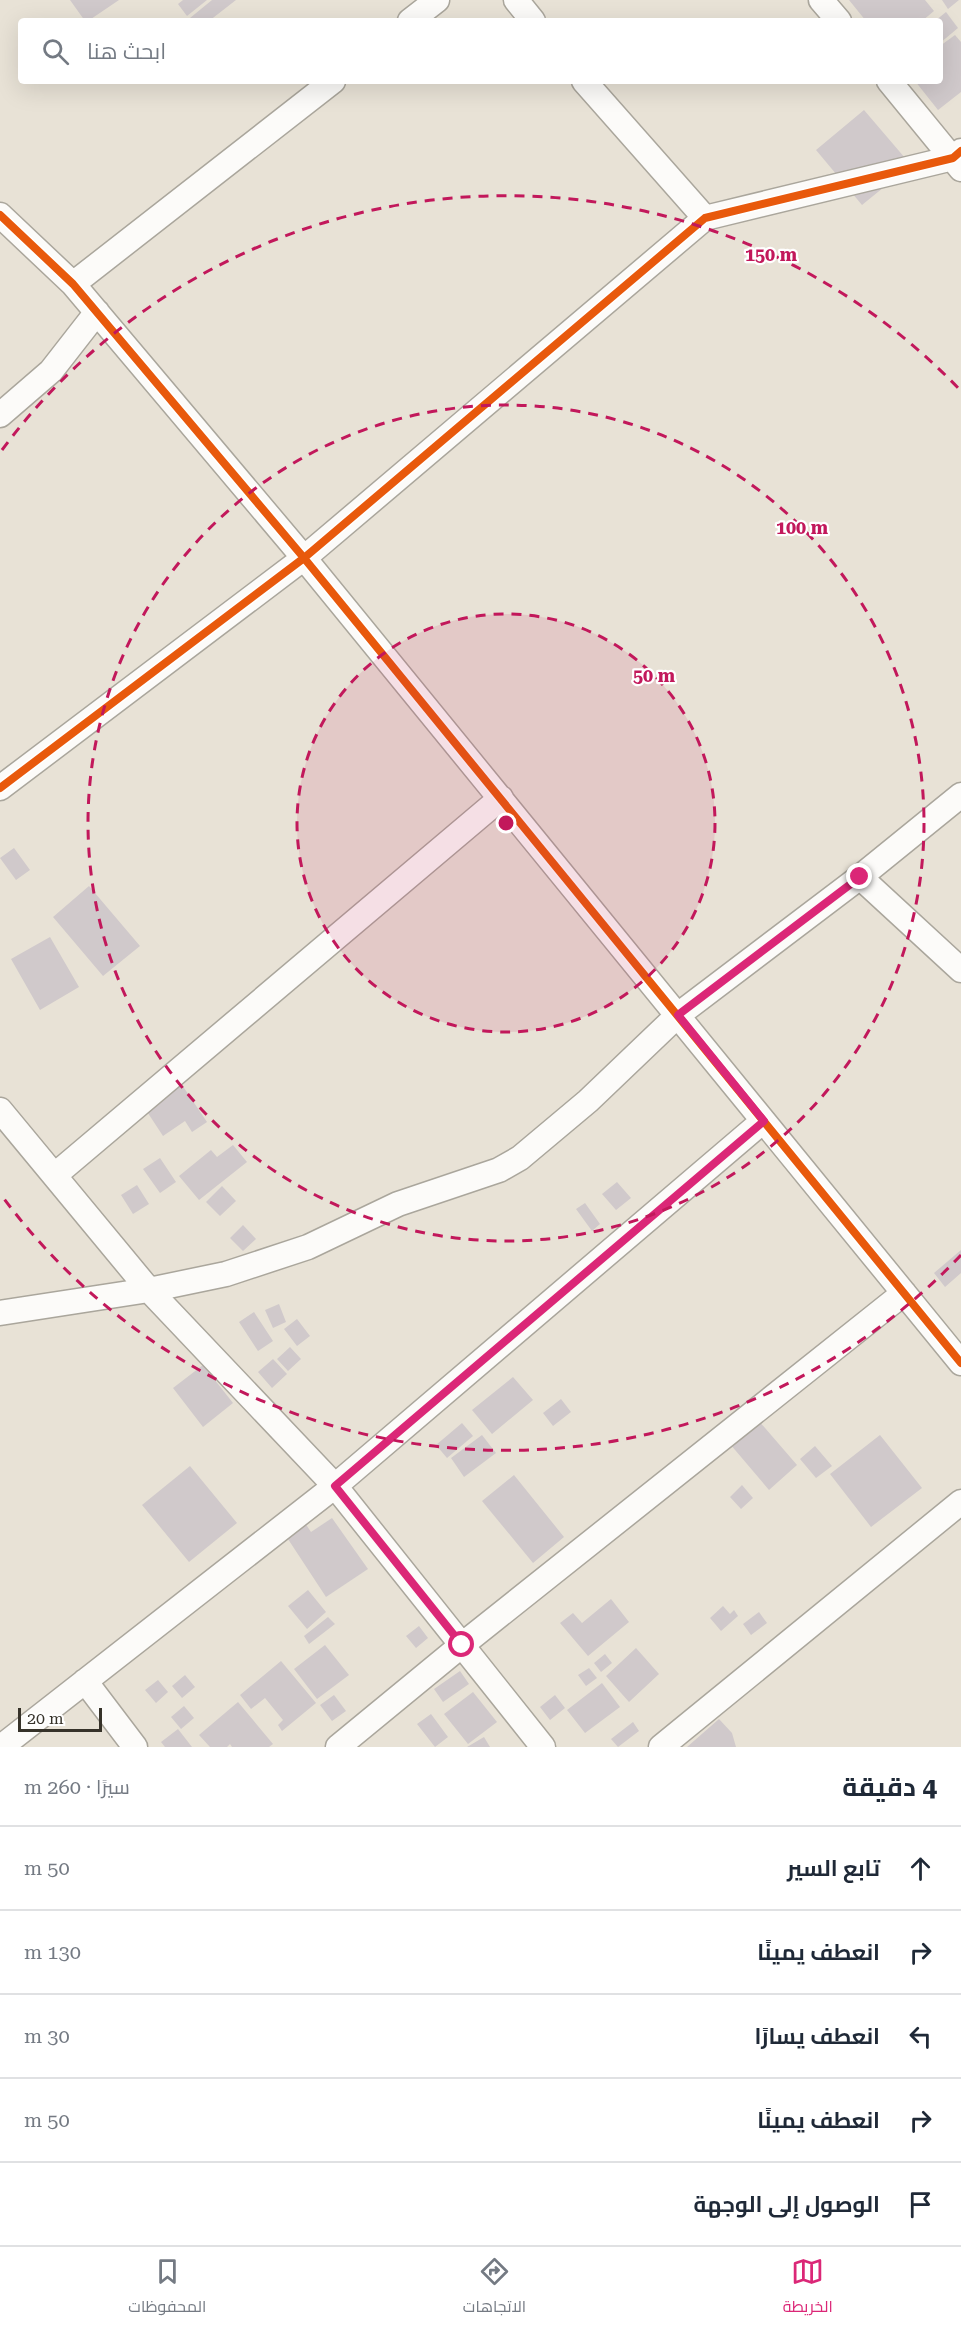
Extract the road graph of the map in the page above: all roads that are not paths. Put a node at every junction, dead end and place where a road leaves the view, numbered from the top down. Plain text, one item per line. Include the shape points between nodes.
1 (437, 0) edge
2 (516, 0) edge
3 (821, 0) edge
4 (414, 18) edge
5 (531, 18) edge
6 (836, 18) edge
7 (329, 84) edge
8 (587, 84) edge
9 (892, 84) edge
10 (958, 159) edge
11 (0, 214) edge
12 (705, 219) junction
13 (73, 284) junction
14 (97, 312) junction
15 (0, 416) edge
16 (304, 558) junction
17 (0, 788) edge
18 (961, 795) edge
19 (501, 798) junction
20 (860, 877) junction
21 (961, 970) edge
22 (678, 1015) junction
23 (0, 1110) edge
24 (764, 1121) junction
25 (55, 1175) junction
26 (149, 1290) junction
27 (904, 1293) junction
28 (0, 1313) edge
29 (961, 1364) edge
30 (335, 1486) junction
31 (961, 1502) edge
32 (462, 1645) junction
33 (86, 1681) junction
34 (1, 1747) edge
35 (135, 1747) edge
36 (338, 1747) edge
37 (543, 1747) edge
38 (661, 1747) edge

1 - 4 street
2 - 5 street
3 - 6 street
7 - 13 street
8 - 12 street
9 - 10 street
10 - 12 street
11 - 13 street
12 - 16 street
13 - 14 street
14 - 15 street via 51,371
14 - 16 street
16 - 17 street
16 - 19 street
18 - 20 street
19 - 22 street
19 - 25 street
20 - 21 street
20 - 22 street
22 - 24 street
22 - 26 street via 588,1101 520,1158 499,1170 398,1204 308,1247 226,1274
23 - 25 street
24 - 27 street
24 - 30 street
25 - 26 street
26 - 28 street
26 - 30 street
27 - 29 street
27 - 32 street
30 - 32 street
30 - 33 street
31 - 38 street
32 - 36 street
32 - 37 street
33 - 34 street
33 - 35 street

